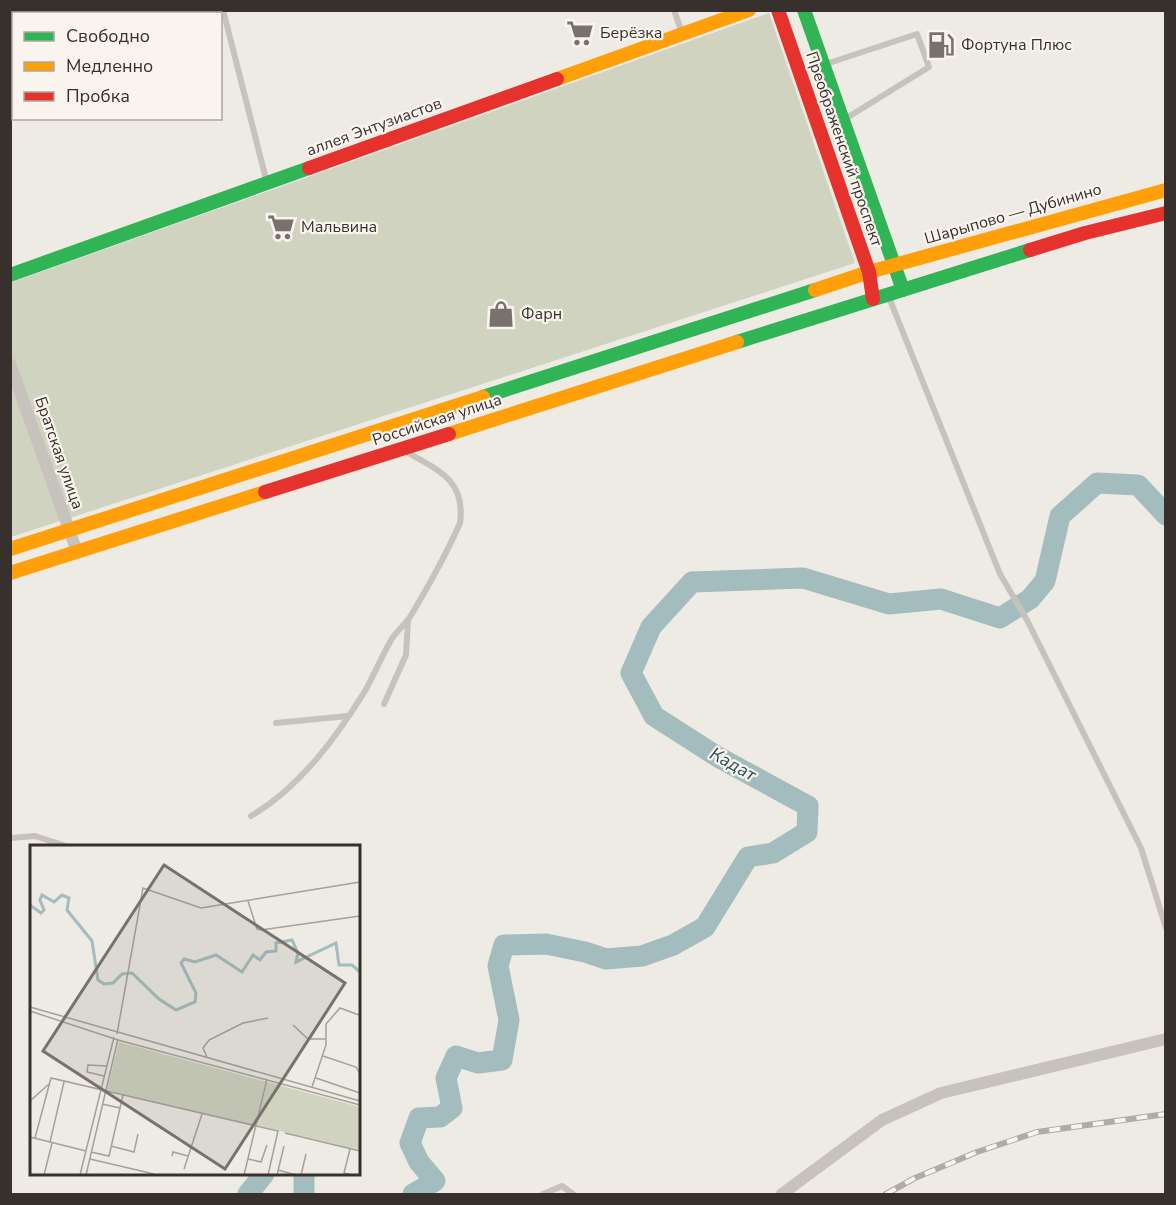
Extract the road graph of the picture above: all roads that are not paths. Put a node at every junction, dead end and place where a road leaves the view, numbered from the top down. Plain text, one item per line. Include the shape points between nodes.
1 (223, 10) edge
2 (674, 10) edge
3 (749, 10) edge
4 (778, 10) edge
5 (804, 10) edge
6 (682, 34) junction
7 (823, 65) junction
8 (842, 121) junction
9 (267, 183) junction
10 (1166, 190) edge
11 (1166, 213) edge
12 (894, 265) junction
13 (869, 272) junction
14 (10, 275) edge
15 (903, 290) junction
16 (888, 295) junction
17 (873, 299) junction
18 (10, 364) edge
19 (401, 449) junction
20 (69, 530) junction
21 (10, 549) edge
22 (77, 552) junction
23 (10, 573) edge
24 (408, 619) junction
25 (384, 704) dead end
26 (348, 716) junction
27 (276, 723) dead end
28 (251, 816) dead end
29 (10, 838) edge
30 (63, 845) edge
31 (1166, 928) edge
32 (1166, 1039) edge
33 (543, 1194) edge
34 (573, 1194) edge
35 (782, 1194) edge

1 - 9 lane
2 - 6 lane
3 - 6 main road, аллея Энтузиастов
4 - 13 main road, Преображенский проспект
5 - 7 main road, Преображенский проспект
6 - 9 main road, аллея Энтузиастов
7 - 8 main road, Преображенский проспект
7 - 8 lane via 917,33 925,56 928,67
8 - 12 main road, Преображенский проспект
9 - 14 main road, аллея Энтузиастов
10 - 12 main road, Шарыпово — Дубинино
11 - 15 main road via 1085,233
12 - 13 main road, Шарыпово — Дубинино
12 - 15 main road, Преображенский проспект
13 - 17 main road, Преображенский проспект
13 - 20 main road, Российская улица
15 - 16 main road
16 - 17 main road
16 - 31 lane via 1000,574 1141,848
17 - 19 main road, Российская улица
18 - 20 street, Братская улица
19 - 22 main road, Российская улица
19 - 24 lane via 449,480 462,509 453,538
20 - 21 main road, Российская улица
20 - 22 street, Братская улица
22 - 23 main road, Российская улица
24 - 25 lane via 406,655
24 - 26 lane via 391,640
26 - 27 lane
26 - 28 lane via 290,788
29 - 30 lane via 35,836
32 - 35 street via 941,1093 882,1120
33 - 34 lane via 562,1186

